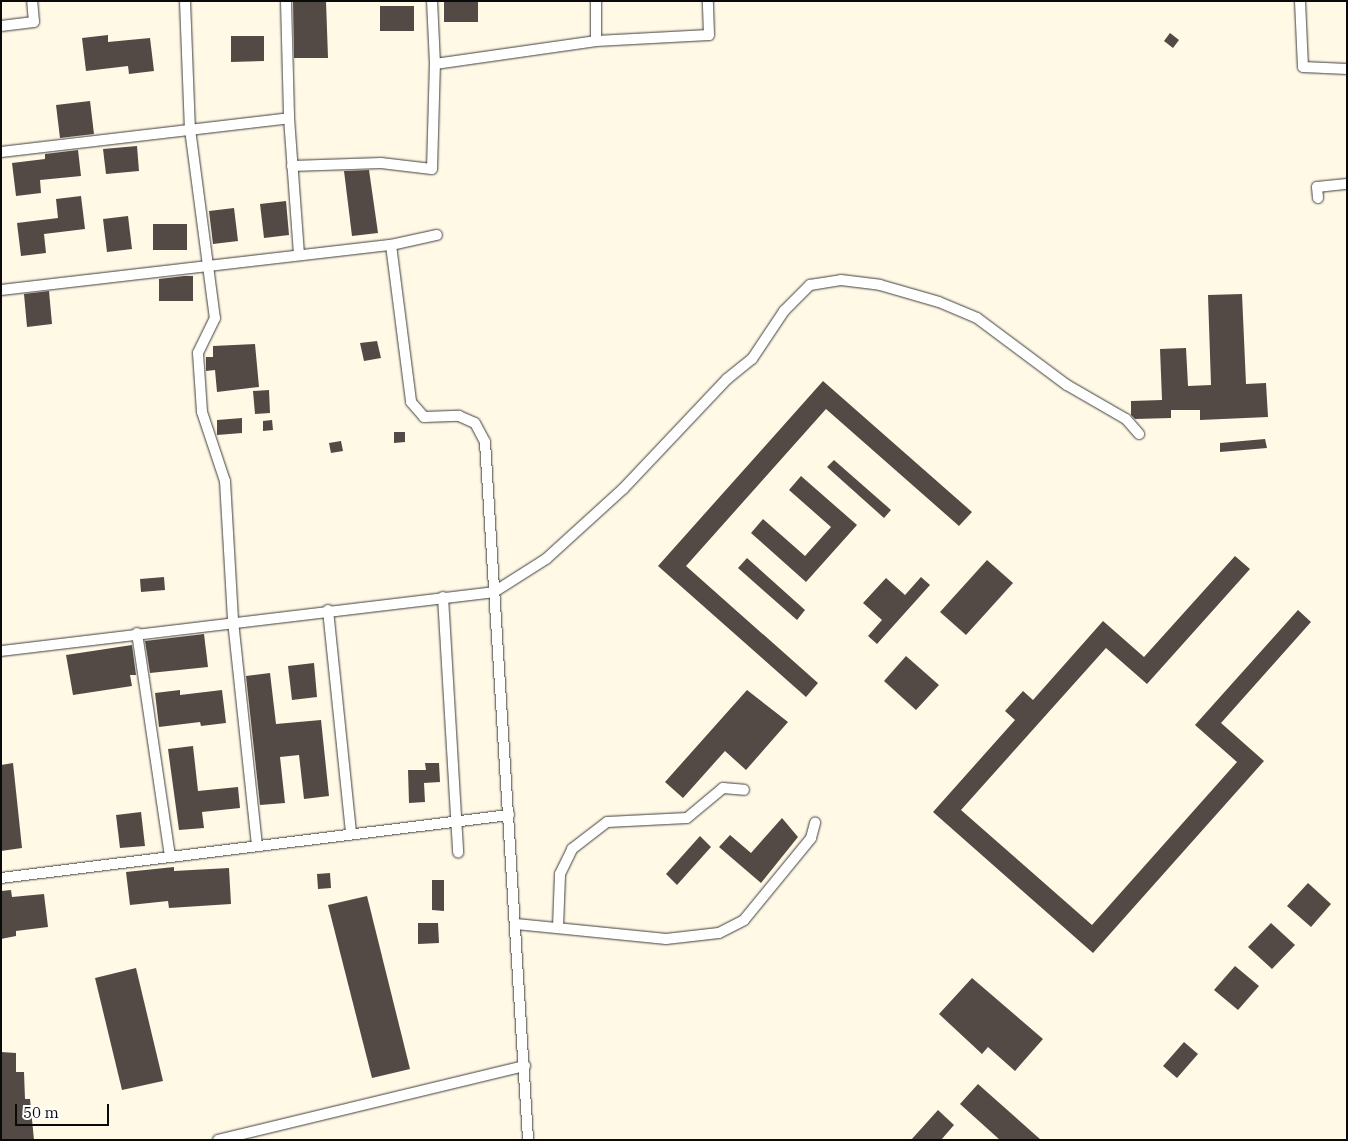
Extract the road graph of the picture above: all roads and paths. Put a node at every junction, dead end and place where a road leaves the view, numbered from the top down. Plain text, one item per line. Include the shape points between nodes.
1 (32, 1) edge
2 (185, 1) edge
3 (286, 1) edge
4 (432, 1) edge
5 (596, 1) edge
6 (708, 1) edge
7 (1300, 1) edge
8 (1, 26) edge
9 (596, 41) junction
10 (435, 64) junction
11 (1347, 69) edge
12 (289, 118) junction
13 (190, 129) junction
14 (1, 152) edge
15 (292, 166) junction
16 (1347, 184) edge
17 (1318, 198) dead end
18 (437, 235) dead end
19 (391, 245) junction
20 (299, 254) junction
21 (208, 264) junction
22 (1, 290) edge
23 (1139, 434) dead end
24 (494, 592) junction
25 (443, 596) junction
26 (328, 610) junction
27 (233, 621) junction
28 (137, 633) junction
29 (1, 651) edge
30 (744, 790) dead end
31 (509, 815) junction
32 (456, 821) junction
33 (815, 823) dead end
34 (352, 834) junction
35 (257, 846) junction
36 (458, 853) dead end
37 (170, 856) junction
38 (1, 878) edge
39 (516, 924) junction
40 (558, 927) junction
41 (525, 1066) junction
42 (218, 1140) edge
43 (528, 1140) edge

1 - 8 street via 34,22
2 - 13 street
3 - 12 street
4 - 10 street
5 - 9 street
6 - 9 street via 709,35
7 - 11 street via 1303,67
9 - 10 street
10 - 15 street via 432,169 381,163
12 - 13 street
12 - 15 street
13 - 14 street
13 - 21 street
15 - 20 street
16 - 17 street via 1317,187
18 - 19 street
19 - 20 street
19 - 24 street via 411,402 424,417 459,416 475,423 484,442
20 - 21 street
21 - 22 street
21 - 27 street via 215,318 198,353 202,412 225,480
23 - 24 street via 1126,419 1067,385 977,318 939,302 880,285 841,280 810,285 784,311 752,359 727,379 624,489 546,559
24 - 25 street
24 - 31 street
25 - 26 street
25 - 32 street
26 - 27 street
26 - 34 street
27 - 28 street
27 - 35 street
28 - 29 street
28 - 37 street
30 - 40 street via 723,788 687,818 607,822 572,850 560,874
31 - 32 street
31 - 39 street
32 - 34 street
32 - 36 street
33 - 40 street via 811,838 744,920 719,933 666,939
34 - 35 street
35 - 37 street
37 - 38 street
39 - 40 street
39 - 41 street
41 - 42 street
41 - 43 street

